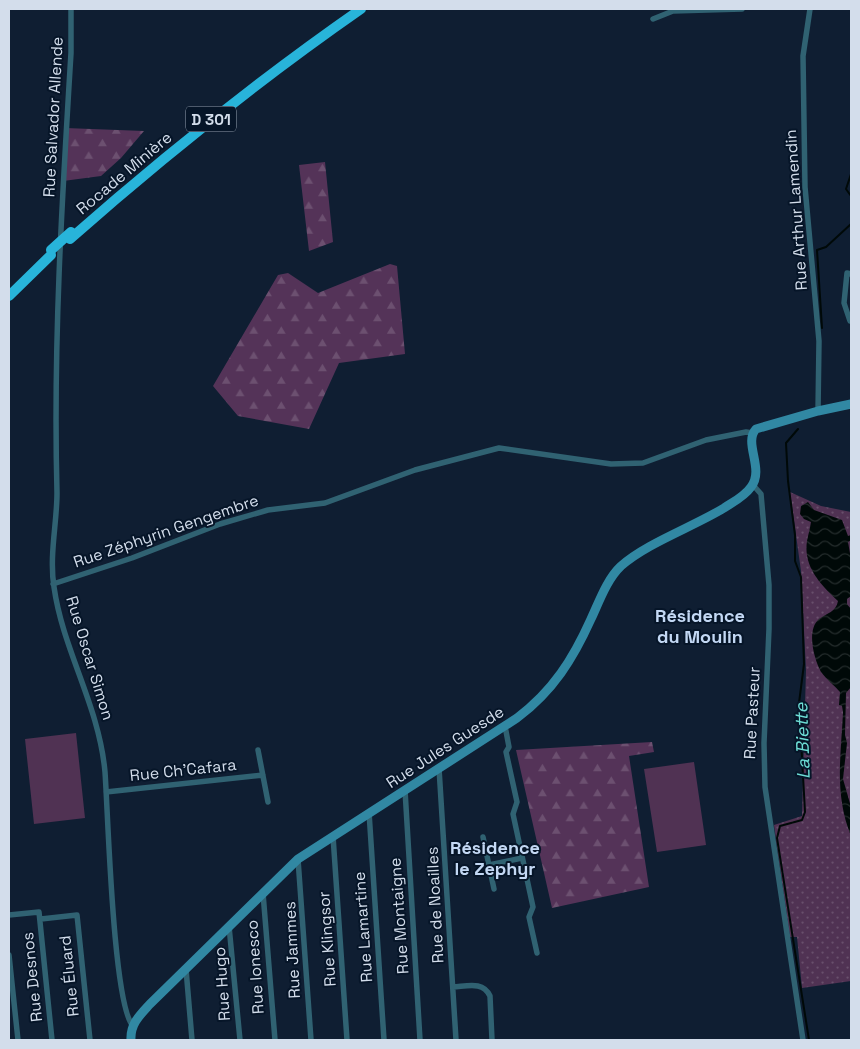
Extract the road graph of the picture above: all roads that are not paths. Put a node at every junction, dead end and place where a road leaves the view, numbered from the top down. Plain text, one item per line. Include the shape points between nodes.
1 (71, 9) edge
2 (351, 9) edge
3 (361, 9) edge
4 (742, 9) edge
5 (810, 9) edge
6 (653, 19) dead end
7 (70, 235) junction
8 (51, 253) junction
9 (58, 266) joint
10 (851, 274) edge
11 (9, 290) edge
12 (9, 296) edge
13 (850, 320) dead end
14 (851, 404) edge
15 (818, 411) junction
16 (753, 433) junction
17 (753, 485) junction
18 (53, 584) junction
19 (505, 726) junction
20 (258, 750) dead end
21 (439, 768) junction
22 (263, 775) junction
23 (405, 790) junction
24 (106, 792) junction
25 (268, 802) dead end
26 (370, 812) junction
27 (333, 835) junction
28 (483, 837) dead end
29 (522, 858) junction
30 (298, 859) junction
31 (489, 865) junction
32 (494, 889) dead end
33 (263, 893) junction
34 (9, 915) edge
35 (40, 919) junction
36 (229, 926) junction
37 (537, 953) dead end
38 (9, 954) edge
39 (186, 969) junction
40 (454, 987) junction
41 (133, 1026) junction
42 (18, 1040) edge
43 (52, 1040) edge
44 (90, 1040) edge
45 (131, 1040) edge
46 (192, 1040) edge
47 (240, 1040) edge
48 (274, 1040) edge
49 (311, 1040) edge
50 (347, 1040) edge
51 (384, 1040) edge
52 (420, 1040) edge
53 (456, 1040) edge
54 (492, 1040) edge
55 (803, 1040) edge

1 - 9 street, Rue Salvador Allende
2 - 7 highway, Rocade Minière / D 301 via 211,112
3 - 7 highway, Rocade Minière / D 301 via 222,111
4 - 6 street via 673,11
5 - 15 street, Rue Arthur Lamendin via 803,56 804,169 818,328
7 - 8 highway, Rocade Minière / D 301
8 - 11 highway, Rocade Minière / D 301
8 - 12 highway, Rocade Minière / D 301
9 - 18 street, Rue Oscar Simon via 54,451 57,494
10 - 13 street via 847,273 844,303
14 - 15 main road
15 - 16 main road via 771,424
16 - 17 main road, Rue Pasteur via 756,474
16 - 18 street, Rue Zéphyrin Gengembre via 706,440 643,463 611,464 499,448 415,470 326,503 268,510 220,524
17 - 19 main road, Rue Jules Guesde via 740,498 716,513 621,566 606,588 560,678 540,700
17 - 55 street, Rue Pasteur via 762,494 769,585 765,787
18 - 24 street, Rue Oscar Simon via 60,615 96,720
19 - 21 main road, Rue Jules Guesde
19 - 29 street via 509,747 506,752 517,802 513,814
20 - 22 street, Rue Ch'Cafara
21 - 23 main road, Rue Jules Guesde
21 - 40 street, Rue de Noailles
22 - 24 street, Rue Ch'Cafara
22 - 25 street, Rue Ch'Cafara
23 - 26 main road, Rue Jules Guesde
23 - 52 street, Rue Montaigne
24 - 41 street, Rue Oscar Simon via 118,966 127,1018
26 - 27 main road, Rue Jules Guesde
26 - 51 street, Rue Lamartine
27 - 30 main road, Rue Jules Guesde
27 - 50 street, Rue Klingsor
28 - 31 street
29 - 31 street
29 - 37 street
30 - 33 main road, Rue Jules Guesde
30 - 49 street, Rue Jammes
31 - 32 street
33 - 36 main road, Rue Jules Guesde
33 - 48 street, Rue Ionesco
34 - 35 street, Rue Desnos via 39,912
35 - 43 street, Rue Desnos
35 - 44 street, Rue Éluard via 77,915
36 - 39 main road, Rue Jules Guesde
36 - 47 street, Rue Hugo
38 - 42 street
39 - 41 main road, Rue Jules Guesde via 150,1004
39 - 46 street
40 - 53 street, Rue de Noailles
40 - 54 street via 479,985 488,991
41 - 45 main road

